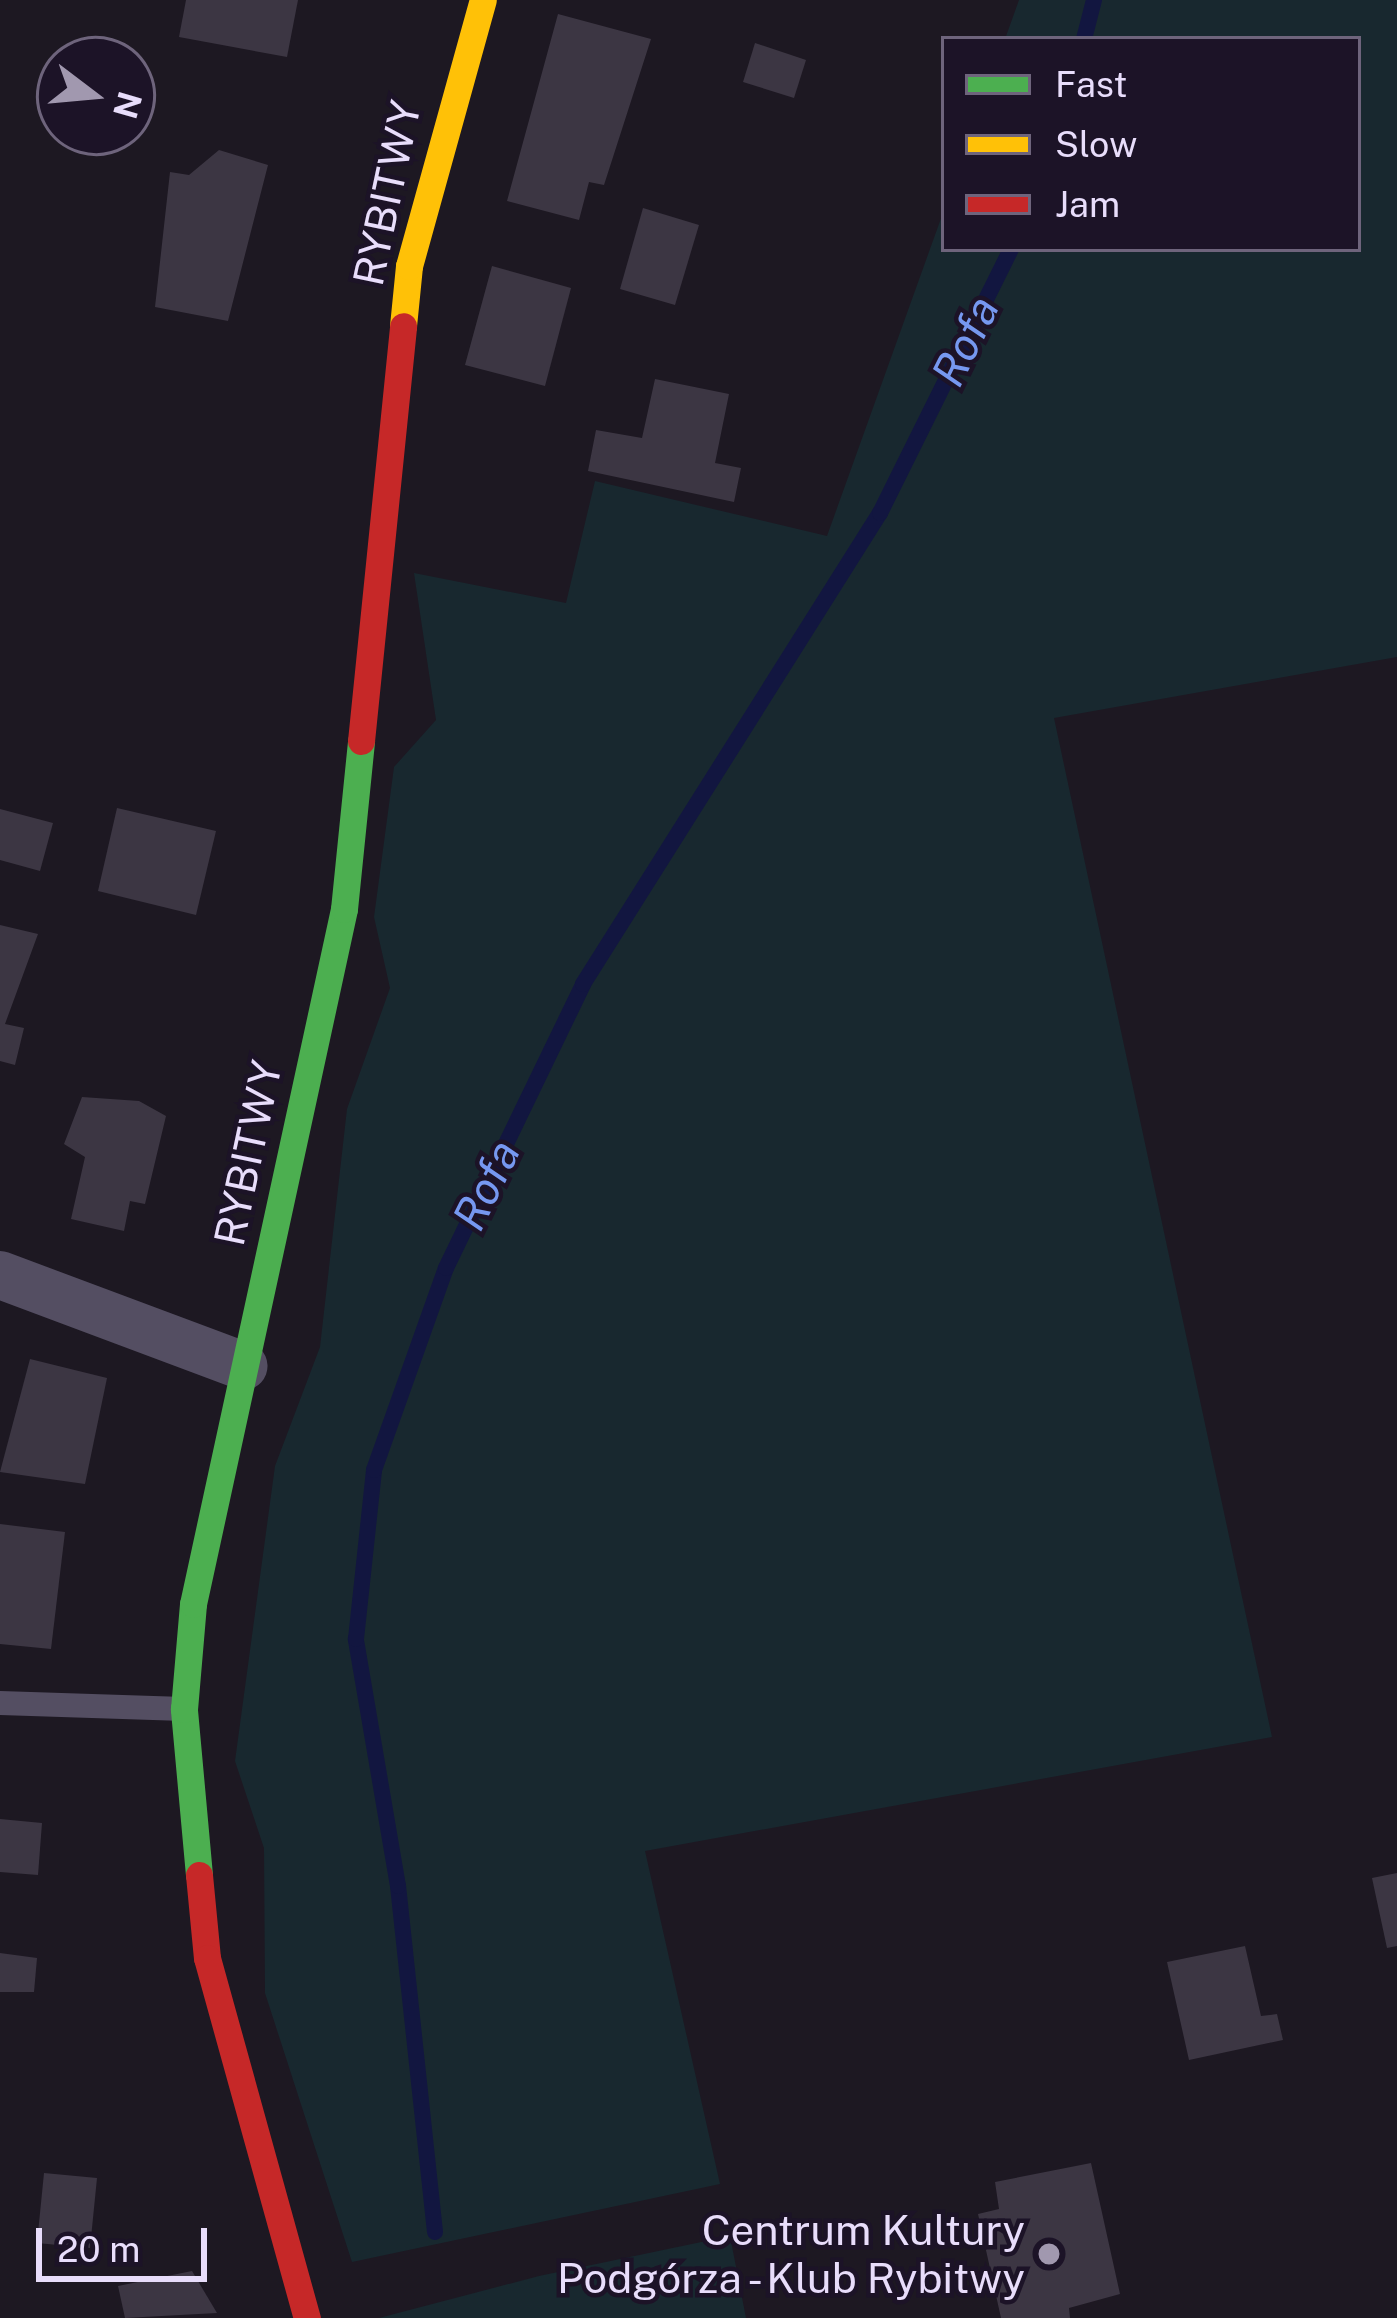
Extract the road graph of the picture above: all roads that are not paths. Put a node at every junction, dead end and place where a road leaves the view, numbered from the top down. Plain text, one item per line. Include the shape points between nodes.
1 (483, 0) edge
2 (0, 1275) edge
3 (244, 1366) junction
4 (0, 1703) edge
5 (184, 1709) junction
6 (308, 2318) edge

1 - 3 street, RYBITWY via 410,266 344,909
2 - 3 street
3 - 5 street, RYBITWY via 193,1604
4 - 5 lane
5 - 6 street, RYBITWY via 207,1958

